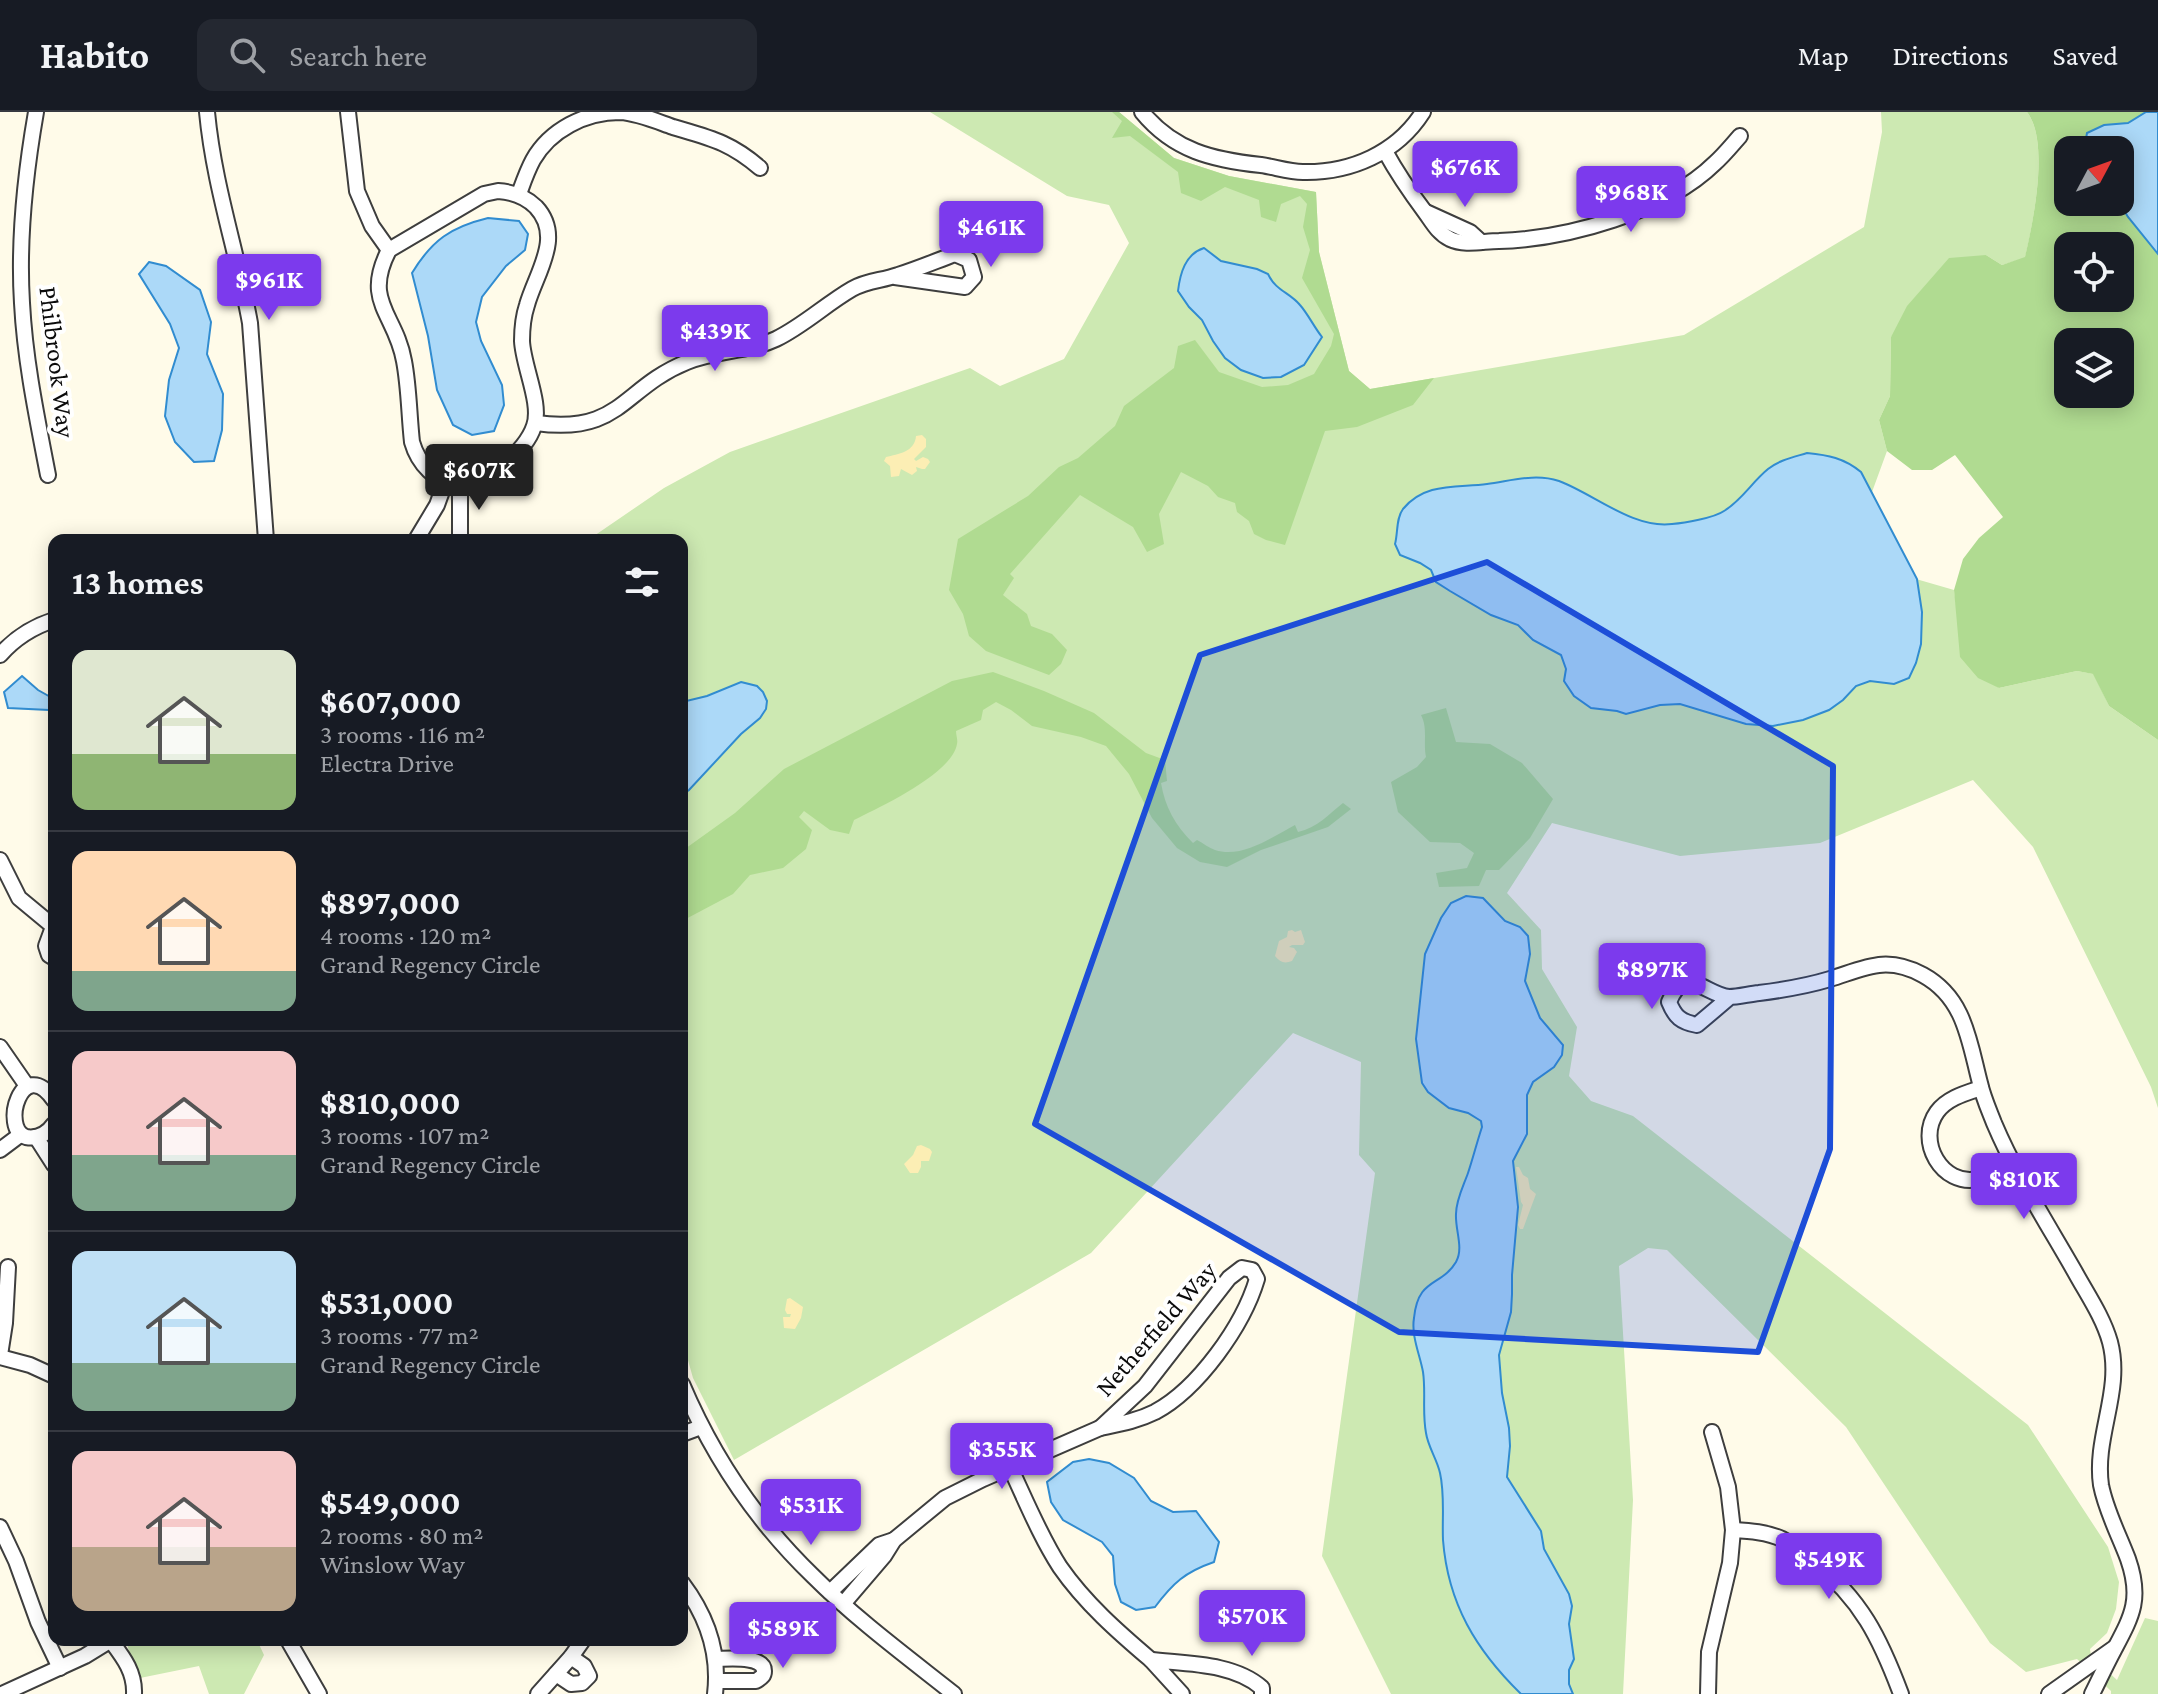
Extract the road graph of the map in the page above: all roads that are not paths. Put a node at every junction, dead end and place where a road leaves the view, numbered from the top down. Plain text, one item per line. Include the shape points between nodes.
1 (36, 112) edge
2 (207, 112) edge
3 (348, 112) edge
4 (1142, 112) edge
5 (1423, 112) edge
6 (1740, 136) dead end
7 (1385, 151) junction
8 (760, 168) dead end
9 (519, 194) junction
10 (389, 250) junction
11 (895, 277) junction
12 (536, 423) junction
13 (48, 475) dead end
14 (453, 482) junction
15 (266, 534) edge
16 (420, 534) edge
17 (459, 534) edge
18 (48, 622) edge
19 (5, 638) edge
20 (0, 655) edge
21 (0, 860) edge
22 (48, 922) edge
23 (1730, 997) dead end
24 (0, 1047) edge
25 (27, 1086) junction
26 (1981, 1088) junction
27 (48, 1091) edge
28 (5, 1094) edge
29 (3, 1117) edge
30 (48, 1131) edge
31 (20, 1135) junction
32 (36, 1137) junction
33 (0, 1150) edge
34 (48, 1156) edge
35 (2011, 1161) junction
36 (8, 1267) dead end
37 (0, 1356) edge
38 (48, 1373) edge
39 (693, 1422) edge
40 (1100, 1428) junction
41 (1712, 1432) dead end
42 (1010, 1467) junction
43 (0, 1527) edge
44 (1733, 1530) junction
45 (894, 1540) junction
46 (830, 1592) junction
47 (688, 1593) edge
48 (843, 1604) junction
49 (48, 1643) edge
50 (49, 1646) edge
51 (100, 1646) edge
52 (115, 1646) edge
53 (291, 1646) edge
54 (579, 1646) edge
55 (2115, 1648) junction
56 (571, 1657) junction
57 (716, 1659) junction
58 (1151, 1660) junction
59 (60, 1668) junction
60 (556, 1674) junction
61 (716, 1688) edge
62 (2, 1694) edge
63 (134, 1694) edge
64 (319, 1694) edge
65 (538, 1694) edge
66 (954, 1694) edge
67 (1182, 1694) edge
68 (1262, 1694) edge
69 (1708, 1694) edge
70 (1901, 1694) edge
71 (2049, 1694) edge
72 (2092, 1694) edge

1 - 13 street, Philbrook Way via 24,184 22,303
2 - 15 street via 215,173 250,323
3 - 10 street via 357,191
4 - 7 street via 1169,138 1197,154 1231,162 1314,172 1361,163
5 - 7 street
6 - 7 street via 1714,165 1631,213 1573,232 1481,242 1425,211
8 - 9 street via 721,141 637,115 605,113 575,121 551,137 532,161
9 - 10 street via 484,194
9 - 12 street via 538,209 549,236 522,332
10 - 14 street via 377,280 404,360 412,442 429,471
11 - 11 street via 965,287 974,277 969,260 955,254
11 - 12 street via 853,289 768,342 675,368 606,416 570,426
12 - 14 street via 504,464 479,479
14 - 16 street
14 - 17 street
18 - 19 street
19 - 20 street
21 - 22 street via 19,898
23 - 26 street via 1805,985 1876,964 1910,969 1952,999 1969,1036
24 - 25 street
25 - 27 street
25 - 28 street
26 - 35 street
26 - 35 street via 1938,1111 1929,1144 1936,1161 1956,1179 1976,1179
28 - 29 street
29 - 31 street
30 - 32 street
31 - 32 street
31 - 33 street
32 - 34 street
35 - 55 street via 2110,1343 2114,1382 2100,1450 2102,1487 2135,1590 2127,1629
36 - 37 street
37 - 38 street
39 - 46 street via 765,1525
40 - 40 street, Netherfield Way via 1154,1376 1229,1278 1242,1268 1252,1270 1257,1279 1253,1293 1205,1370 1153,1413
40 - 42 street, Netherfield Way
41 - 44 street via 1728,1487
42 - 45 street, Netherfield Way via 945,1498
42 - 58 street via 1060,1566 1109,1623
43 - 49 street
44 - 69 street via 1709,1652
44 - 70 street via 1783,1540 1841,1586 1874,1629
45 - 46 street, Netherfield Way via 879,1545
45 - 48 street, Netherfield Way
46 - 48 street
47 - 57 street via 704,1619
48 - 66 street
50 - 59 street
51 - 59 street
52 - 63 street via 130,1669
53 - 64 street
54 - 56 street
55 - 71 street
55 - 72 street
56 - 60 street
56 - 60 street via 589,1676 571,1684
57 - 61 street
57 - 61 street via 756,1660 764,1672 756,1681
58 - 67 street
58 - 68 street via 1242,1675 1262,1688
59 - 62 street
60 - 65 street

